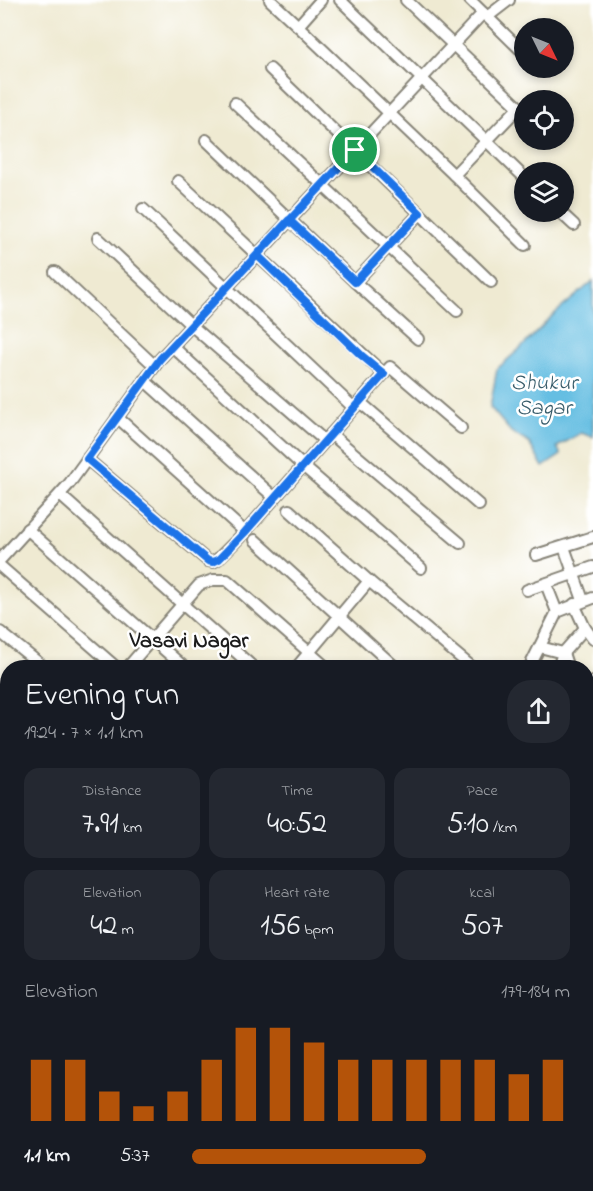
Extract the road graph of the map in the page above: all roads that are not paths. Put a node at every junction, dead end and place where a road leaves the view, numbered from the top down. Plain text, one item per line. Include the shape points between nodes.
1 (270, 0) edge
2 (321, 0) edge
3 (340, 0) edge
4 (406, 0) edge
5 (470, 0) edge
6 (509, 0) edge
7 (485, 15) junction
8 (298, 26) junction
9 (514, 43) edge
10 (453, 45) junction
11 (270, 69) dead end
12 (421, 79) junction
13 (514, 102) edge
14 (235, 103) dead end
15 (389, 113) junction
16 (514, 117) edge
17 (206, 140) dead end
18 (486, 141) junction
19 (355, 150) junction
20 (514, 168) edge
21 (454, 175) junction
22 (178, 181) dead end
23 (322, 184) junction
24 (143, 209) dead end
25 (420, 213) junction
26 (289, 220) junction
27 (571, 222) edge
28 (574, 225) dead end
29 (98, 238) dead end
30 (525, 245) dead end
31 (388, 246) junction
32 (257, 255) junction
33 (55, 272) dead end
34 (355, 282) junction
35 (491, 282) dead end
36 (225, 288) junction
37 (456, 310) dead end
38 (191, 325) junction
39 (418, 339) dead end
40 (172, 346) junction
41 (155, 366) junction
42 (384, 374) junction
43 (144, 380) junction
44 (357, 405) junction
45 (117, 417) junction
46 (461, 428) dead end
47 (328, 438) junction
48 (87, 459) junction
49 (303, 466) junction
50 (60, 495) junction
51 (275, 498) junction
52 (479, 505) dead end
53 (289, 510) dead end
54 (27, 529) junction
55 (245, 532) junction
56 (593, 537) edge
57 (255, 540) dead end
58 (460, 543) dead end
59 (564, 547) junction
60 (536, 555) dead end
61 (0, 560) edge
62 (0, 566) edge
63 (593, 567) edge
64 (421, 568) dead end
65 (573, 573) junction
66 (369, 581) junction
67 (546, 584) junction
68 (527, 590) dead end
69 (583, 601) edge
70 (183, 604) junction
71 (557, 612) junction
72 (338, 617) junction
73 (585, 628) junction
74 (0, 632) edge
75 (152, 639) junction
76 (593, 639) edge
77 (540, 647) junction
78 (309, 652) junction
79 (563, 653) junction
80 (35, 660) edge
81 (108, 660) edge
82 (134, 660) edge
83 (176, 660) edge
84 (245, 660) edge
85 (302, 660) edge
86 (318, 660) edge
87 (387, 660) edge
88 (463, 660) edge
89 (534, 660) edge
90 (561, 660) edge
91 (565, 660) edge

1 - 8 street
2 - 8 street
3 - 12 street
4 - 10 street
5 - 7 street
6 - 7 street
7 - 9 street
7 - 10 street
8 - 15 street
10 - 12 street
10 - 13 street
11 - 19 street
12 - 15 street
12 - 18 street
14 - 23 street
15 - 19 street
15 - 21 street
16 - 18 street
17 - 26 street
18 - 20 street
18 - 21 street
19 - 23 street
19 - 25 street
21 - 30 street
22 - 32 street
23 - 26 street
23 - 31 street
24 - 36 street
25 - 31 street
25 - 35 street
26 - 32 street
26 - 34 street
27 - 28 street
29 - 38 street
31 - 34 street
31 - 37 street
32 - 36 street
32 - 42 street
33 - 41 street
34 - 39 street
36 - 38 street
36 - 44 street
38 - 40 street
38 - 47 street
40 - 41 street
40 - 49 street
41 - 43 street
42 - 44 street
42 - 46 street via 390,367
43 - 45 street
43 - 51 street
44 - 47 street
44 - 52 street
45 - 48 street
45 - 55 street
47 - 49 street
47 - 58 street
48 - 50 street
48 - 55 street via 208,561 219,559
49 - 51 street
49 - 64 street
50 - 54 street
50 - 70 street
51 - 55 street
53 - 66 street
54 - 61 street
54 - 75 street
56 - 59 street
57 - 72 street
59 - 60 street
59 - 65 street
62 - 81 street
63 - 65 street
65 - 67 street
65 - 69 street
66 - 72 street
66 - 88 street
67 - 68 street
67 - 71 street
69 - 71 street
69 - 73 street
70 - 75 street
70 - 78 street via 199,585 227,580
70 - 84 street
71 - 77 street
72 - 78 street
72 - 87 street
73 - 76 street
73 - 79 street
74 - 80 street
75 - 82 street
75 - 83 street
77 - 79 street
77 - 89 street
78 - 85 street
78 - 86 street
79 - 90 street
79 - 91 street

